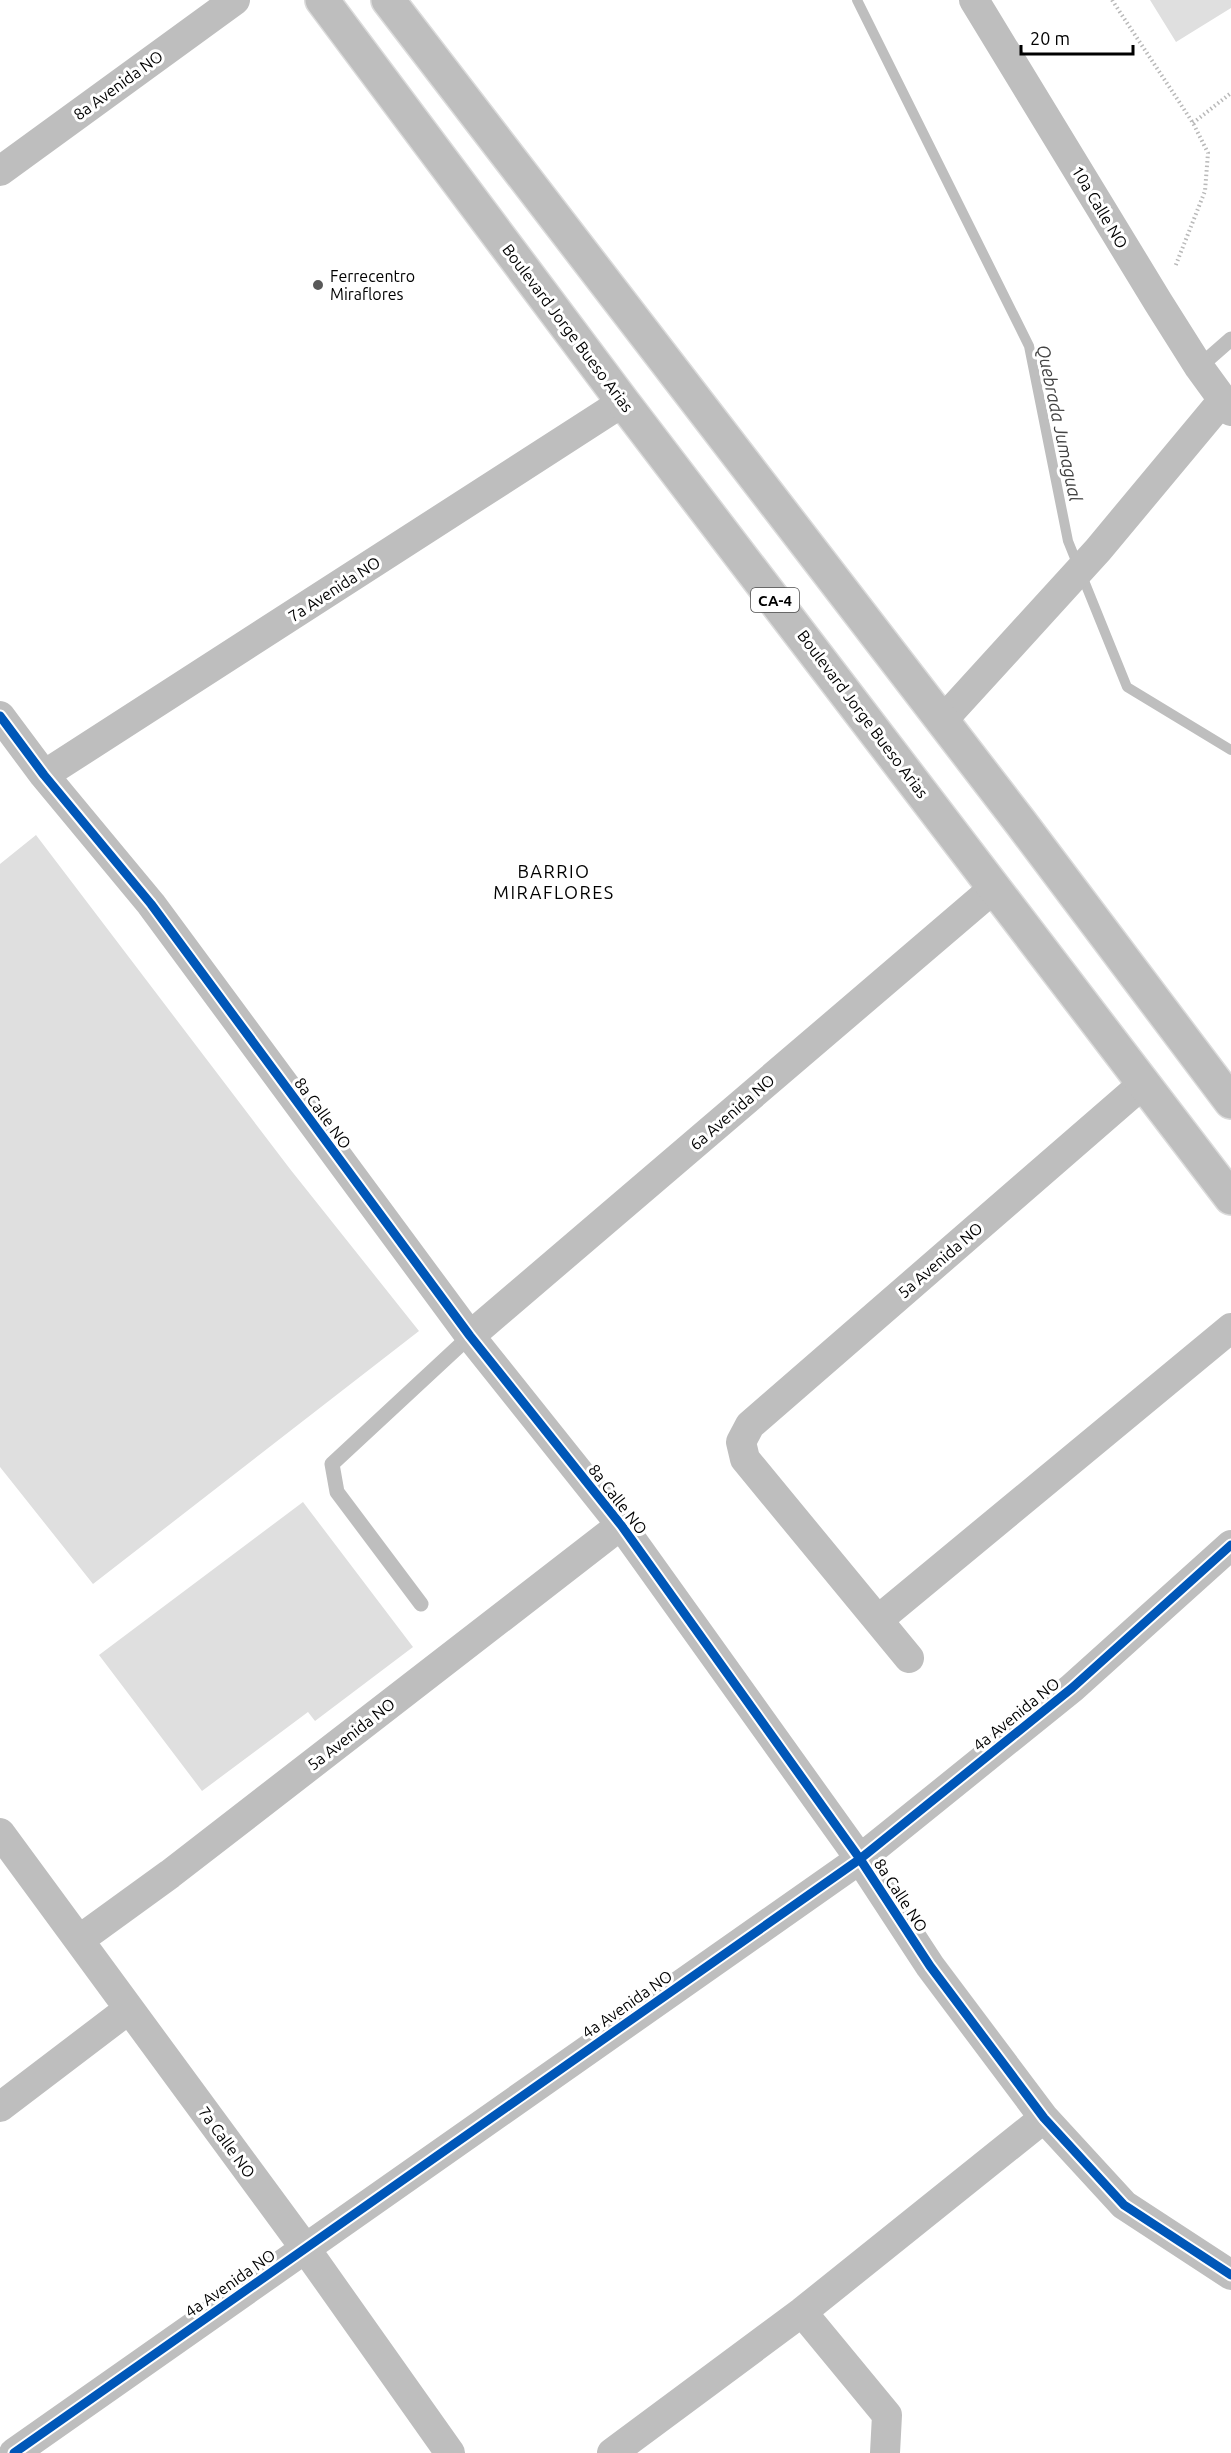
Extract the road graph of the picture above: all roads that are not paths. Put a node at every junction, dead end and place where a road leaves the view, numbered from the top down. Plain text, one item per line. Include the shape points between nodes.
1 (235, 0) edge
2 (322, 0) edge
3 (388, 0) edge
4 (974, 0) edge
5 (0, 171) edge
6 (1231, 339) edge
7 (1198, 367) junction
8 (623, 402) junction
9 (1227, 406) edge
10 (942, 721) junction
11 (6, 735) edge
12 (44, 775) junction
13 (994, 888) junction
14 (1144, 1083) junction
15 (1231, 1102) edge
16 (1231, 1198) edge
17 (1231, 1328) edge
18 (470, 1336) junction
19 (621, 1525) junction
20 (1231, 1545) edge
21 (421, 1604) dead end
22 (878, 1620) junction
23 (909, 1659) dead end
24 (0, 1833) edge
25 (860, 1859) junction
26 (79, 1941) junction
27 (129, 2009) junction
28 (0, 2107) edge
29 (1044, 2118) junction
30 (305, 2248) junction
31 (1231, 2275) edge
32 (802, 2312) junction
33 (14, 2453) edge
34 (450, 2453) edge
35 (612, 2453) edge
36 (885, 2453) edge

1 - 5 street, 8a Avenida NO
2 - 8 main road, Boulevard Jorge Bueso Arias / CA-4
3 - 10 main road
4 - 7 street, 10a Calle NO
6 - 7 lane
7 - 9 street, 10a Calle NO
8 - 12 street, 7a Avenida NO
8 - 13 main road, Boulevard Jorge Bueso Arias / CA-4
9 - 10 street
10 - 15 main road
11 - 12 street, 8a Calle NO
12 - 18 street, 8a Calle NO via 151,904
13 - 14 main road, Boulevard Jorge Bueso Arias / CA-4
13 - 18 street, 6a Avenida NO
14 - 16 main road, Boulevard Jorge Bueso Arias / CA-4
14 - 22 street, 5a Avenida NO via 750,1425 741,1442 745,1459
17 - 22 street
18 - 19 street, 8a Calle NO
18 - 21 lane via 332,1464 337,1492
19 - 25 street, 8a Calle NO
19 - 26 street, 5a Avenida NO
20 - 25 street, 4a Avenida NO via 1072,1688
22 - 23 street
24 - 26 street, 7a Calle NO
25 - 29 street, 8a Calle NO via 930,1966
25 - 30 street, 4a Avenida NO
26 - 27 street, 7a Calle NO
27 - 28 street
27 - 30 street, 7a Calle NO
29 - 31 street, 8a Calle NO via 1124,2205
29 - 32 street
30 - 33 street, 4a Avenida NO
30 - 34 street, 7a Calle NO
32 - 35 street
32 - 36 street via 887,2415

